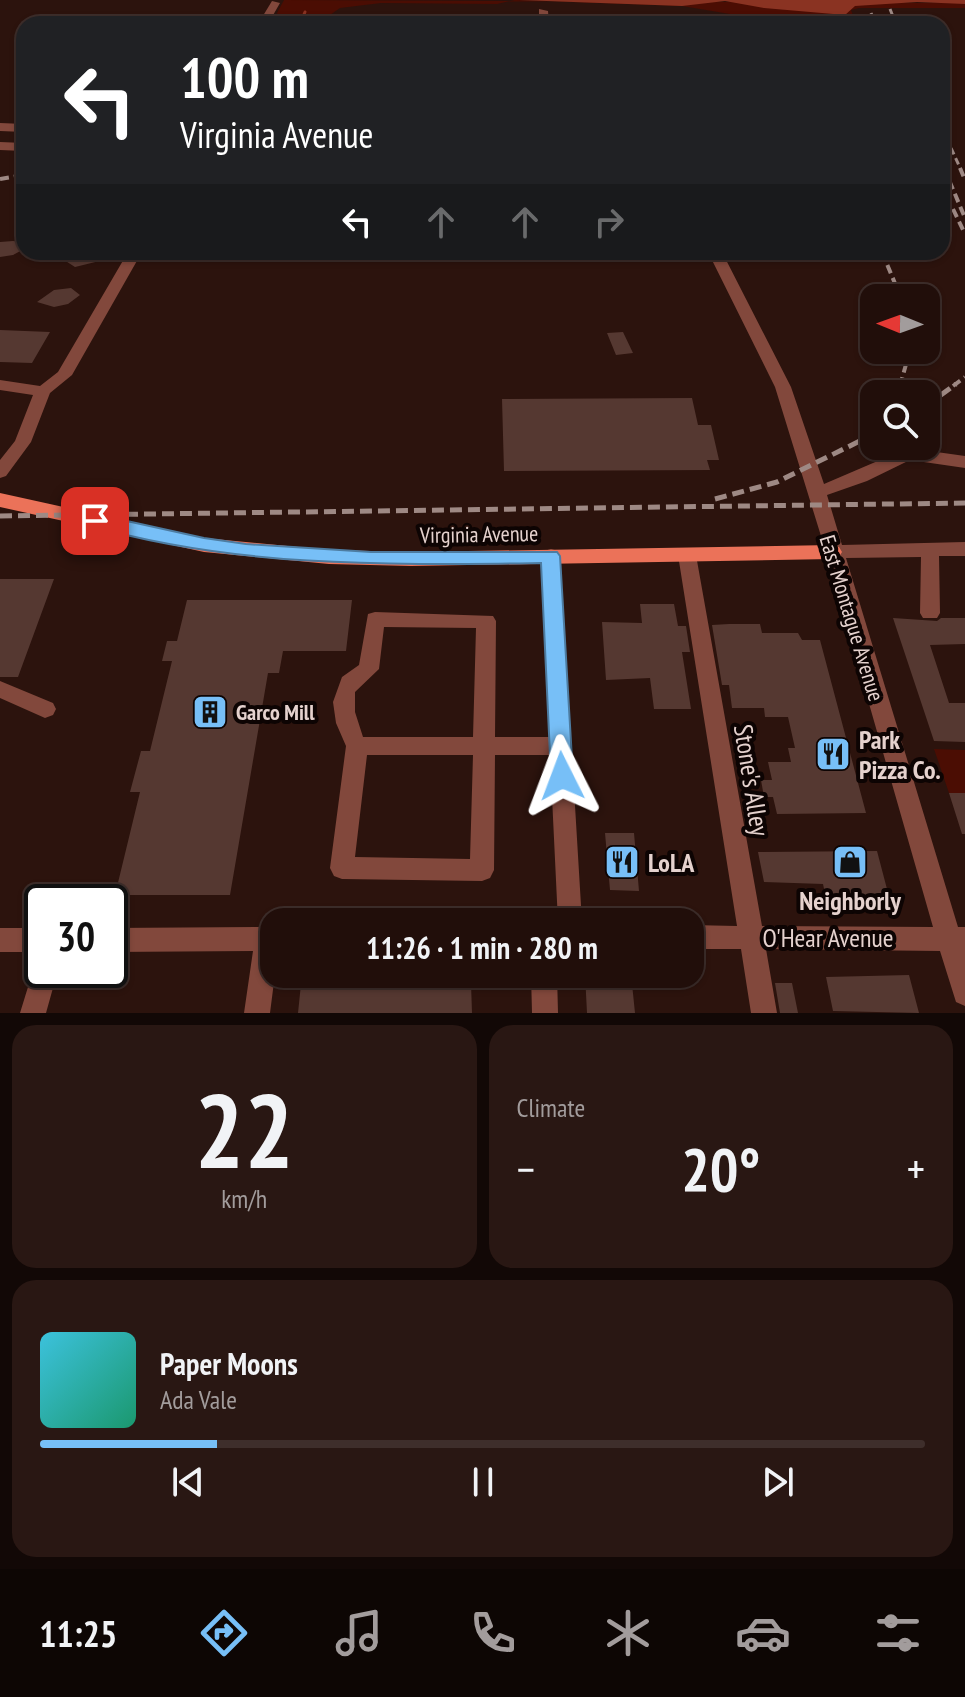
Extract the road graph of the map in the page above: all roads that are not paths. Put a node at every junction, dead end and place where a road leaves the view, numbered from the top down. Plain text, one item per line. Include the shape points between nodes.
1 (275, 3) dead end
2 (543, 11) dead end
3 (268, 16) edge
4 (543, 16) edge
5 (130, 260) edge
6 (719, 260) edge
7 (0, 385) edge
8 (43, 391) junction
9 (965, 462) edge
10 (0, 472) edge
11 (816, 493) junction
12 (0, 500) edge
13 (965, 549) edge
14 (930, 550) junction
15 (832, 552) junction
16 (687, 555) junction
17 (551, 556) junction
18 (930, 613) dead end
19 (0, 689) edge
20 (45, 709) dead end
21 (357, 746) junction
22 (484, 746) junction
23 (560, 746) junction
24 (569, 908) edge
25 (704, 937) edge
26 (752, 937) junction
27 (260, 939) edge
28 (957, 939) edge
29 (0, 940) edge
30 (24, 940) edge
31 (128, 940) edge
32 (40, 988) edge
33 (261, 988) edge
34 (544, 988) edge
35 (965, 993) edge
36 (33, 1013) edge
37 (257, 1013) edge
38 (545, 1013) edge
39 (764, 1013) edge

1 - 3 street
2 - 4 street
5 - 8 street via 64,375
6 - 11 street, East Montague Avenue via 783,387
7 - 8 street
8 - 10 street via 23,442
9 - 11 street via 908,454
11 - 15 street, East Montague Avenue
12 - 17 main road, Virginia Avenue via 246,551 371,559
13 - 14 street, Virginia Avenue
14 - 15 street, Virginia Avenue
14 - 18 street
15 - 16 main road, Virginia Avenue
15 - 28 street, East Montague Avenue
16 - 17 main road, Virginia Avenue
16 - 26 street, Stone's Alley
17 - 23 street
19 - 20 street
21 - 22 street
21 - 22 street via 342,704 355,674 369,669 375,619 486,621
21 - 22 street via 342,868 482,870
22 - 23 street
23 - 24 street
25 - 26 street, O'Hear Avenue
26 - 28 street, O'Hear Avenue
26 - 39 street, Stone's Alley
27 - 31 street
28 - 35 street, East Montague Avenue
29 - 30 street
32 - 36 street
33 - 37 street
34 - 38 street

